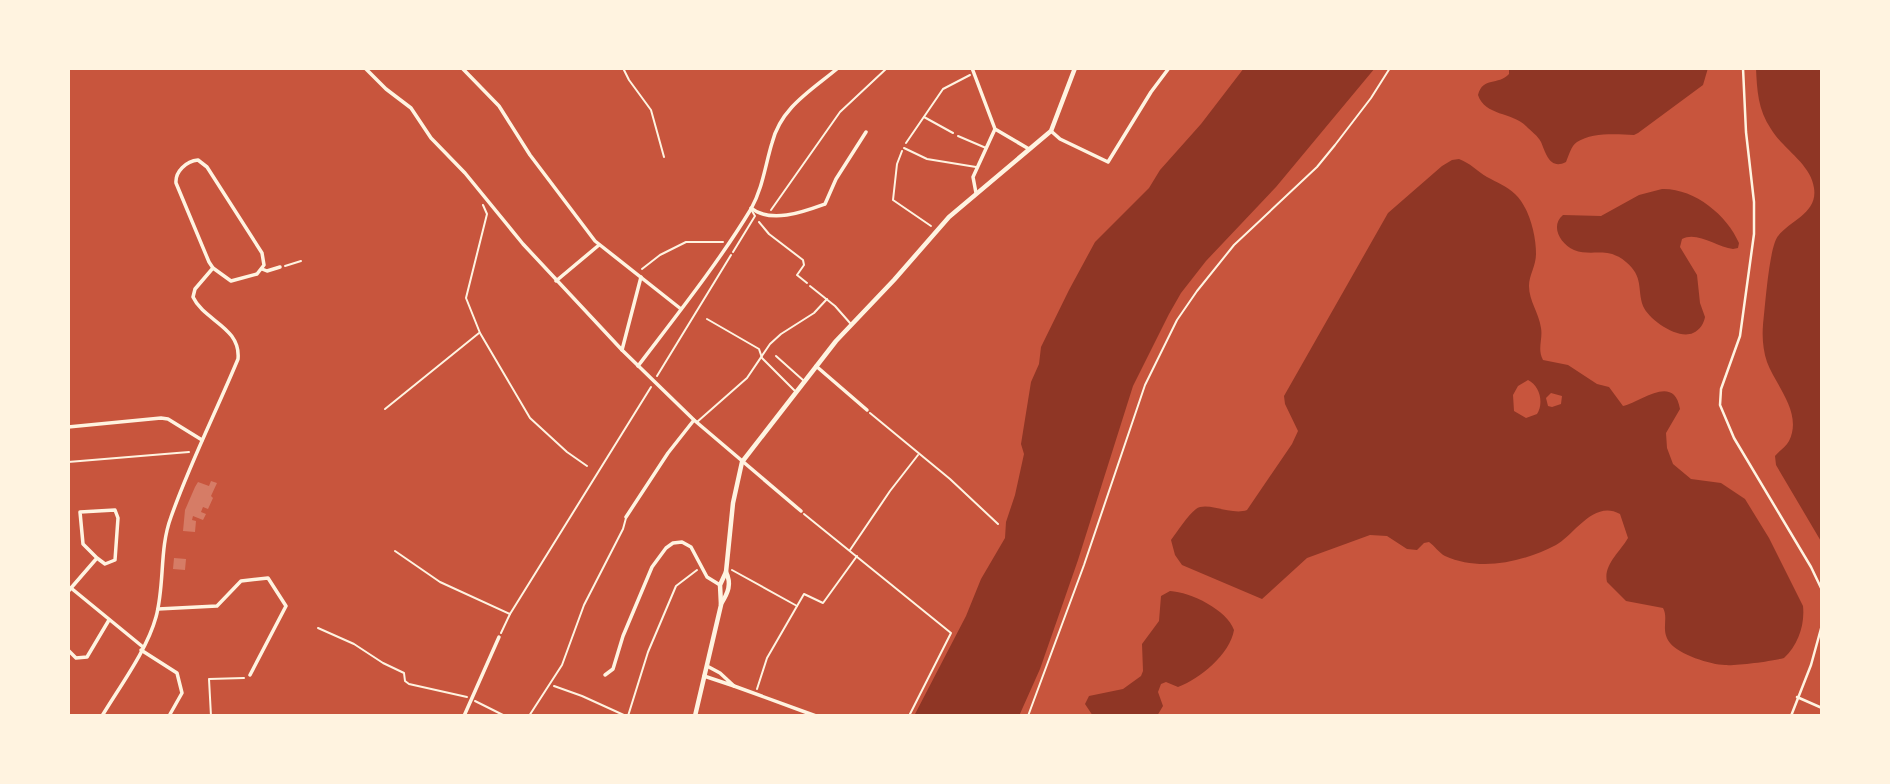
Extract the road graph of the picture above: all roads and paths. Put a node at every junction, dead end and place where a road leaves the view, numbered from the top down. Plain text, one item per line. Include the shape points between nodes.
1 (365, 68) edge
2 (462, 68) edge
3 (623, 68) edge
4 (838, 68) edge
5 (887, 68) edge
6 (972, 68) edge
7 (1075, 68) edge
8 (1169, 68) edge
9 (1390, 68) edge
10 (1743, 68) edge
11 (923, 117) dead end
12 (995, 129) junction
13 (1051, 131) junction
14 (866, 132) dead end
15 (958, 136) joint
16 (904, 148) dead end
17 (986, 148) junction
18 (1029, 149) junction
19 (664, 157) dead end
20 (976, 167) junction
21 (976, 193) junction
22 (485, 196) junction
23 (751, 208) junction
24 (755, 216) junction
25 (766, 216) junction
26 (727, 242) junction
27 (599, 244) junction
28 (733, 253) joint
29 (301, 261) dead end
30 (282, 266) joint
31 (213, 268) junction
32 (262, 269) junction
33 (639, 276) junction
34 (556, 281) junction
35 (810, 286) joint
36 (827, 299) junction
37 (681, 309) junction
38 (707, 319) dead end
39 (851, 324) junction
40 (480, 333) junction
41 (622, 350) junction
42 (776, 356) dead end
43 (762, 358) junction
44 (665, 363) dead end
45 (638, 366) junction
46 (816, 366) junction
47 (804, 381) junction
48 (796, 391) junction
49 (642, 400) dead end
50 (385, 409) dead end
51 (867, 410) joint
52 (695, 421) junction
53 (68, 428) edge
54 (202, 440) junction
55 (197, 455) junction
56 (918, 455) junction
57 (68, 462) edge
58 (742, 462) junction
59 (587, 466) dead end
60 (801, 511) joint
61 (626, 517) joint
62 (998, 524) dead end
63 (396, 551) dead end
64 (850, 551) junction
65 (857, 556) junction
66 (97, 558) junction
67 (698, 569) dead end
68 (729, 570) junction
69 (720, 585) junction
70 (70, 590) edge
71 (1822, 590) edge
72 (721, 605) junction
73 (797, 606) junction
74 (158, 609) junction
75 (510, 614) junction
76 (109, 620) junction
77 (1822, 625) edge
78 (318, 628) dead end
79 (499, 637) joint
80 (142, 649) junction
81 (68, 650) edge
82 (707, 666) junction
83 (250, 675) dead end
84 (605, 675) dead end
85 (704, 676) junction
86 (244, 678) dead end
87 (550, 684) junction
88 (734, 687) junction
89 (755, 694) junction
90 (1797, 697) junction
91 (471, 699) junction
92 (1822, 708) edge
93 (102, 716) edge
94 (169, 716) edge
95 (211, 716) edge
96 (464, 716) edge
97 (505, 716) edge
98 (529, 716) edge
99 (627, 716) edge
100 (695, 716) edge
101 (816, 716) edge
102 (909, 716) edge
103 (1028, 716) edge
104 (1791, 716) edge

1 - 22 street via 411,108
2 - 27 street via 499,106 530,155
3 - 19 path via 651,110
4 - 23 street via 790,108 774,136 765,177
5 - 25 path via 840,112
6 - 12 street
7 - 13 street
8 - 13 street via 1108,162
9 - 103 lane via 1317,167 1234,245 1177,320 1145,385
10 - 71 street via 1754,234 1740,336 1720,405
11 - 15 path
12 - 17 street
12 - 18 street
13 - 18 street
14 - 25 street via 825,204
15 - 17 lane
16 - 20 lane via 927,159
17 - 20 street
18 - 21 street
20 - 21 street
21 - 39 street via 949,216
22 - 34 street
22 - 40 path via 481,200 487,214 466,298
23 - 24 lane
23 - 25 street
23 - 26 street
24 - 28 lane
24 - 35 path via 769,234 803,260 797,275
26 - 33 path via 686,242 660,256
26 - 37 street
27 - 33 street
27 - 34 street
28 - 44 path
29 - 30 path
30 - 32 street
31 - 32 street via 231,281
31 - 32 street via 176,183 179,172 194,160 207,167 249,232 264,257
31 - 54 street via 193,297 232,334 239,354
33 - 37 street
33 - 41 street
34 - 41 street
35 - 36 lane
36 - 39 lane
36 - 43 lane via 781,334
37 - 45 street
38 - 43 lane via 760,349
39 - 46 street
40 - 50 path
40 - 59 path via 530,418
41 - 45 street
42 - 47 lane
43 - 48 lane
43 - 52 lane via 747,378
45 - 52 street
46 - 47 street
46 - 51 street
47 - 48 street
48 - 58 street
49 - 75 path
51 - 56 path
52 - 58 street
52 - 61 street
53 - 54 street via 161,418
54 - 55 street
55 - 57 path via 187,452
55 - 74 street via 168,526
56 - 62 path
56 - 64 path
58 - 60 street
58 - 68 street via 733,503
60 - 64 path
61 - 87 lane
63 - 75 path via 440,582
64 - 65 path
65 - 73 path via 823,603 804,594
65 - 102 path via 951,633
66 - 66 street via 108,564 116,558 115,510 80,512 83,544
66 - 70 street
67 - 99 path via 676,586
68 - 69 street
68 - 72 street via 728,591
68 - 73 path
69 - 72 street
69 - 84 street via 707,577 691,547 678,542 669,545 652,567 613,669
70 - 76 street
72 - 82 street
73 - 89 path via 767,658
74 - 80 street
74 - 83 street via 217,606 242,580 268,578 286,606
75 - 79 path
76 - 80 street
76 - 81 street via 87,657 74,657
77 - 90 street
78 - 91 path via 404,673 409,684
79 - 91 street
80 - 93 street
80 - 94 street via 177,673 181,693
82 - 85 street
82 - 88 street
85 - 88 street
85 - 100 street
86 - 95 path via 209,679
87 - 98 lane
87 - 99 path
88 - 89 street
89 - 101 street
90 - 92 street
90 - 104 street
91 - 96 street
91 - 97 path

